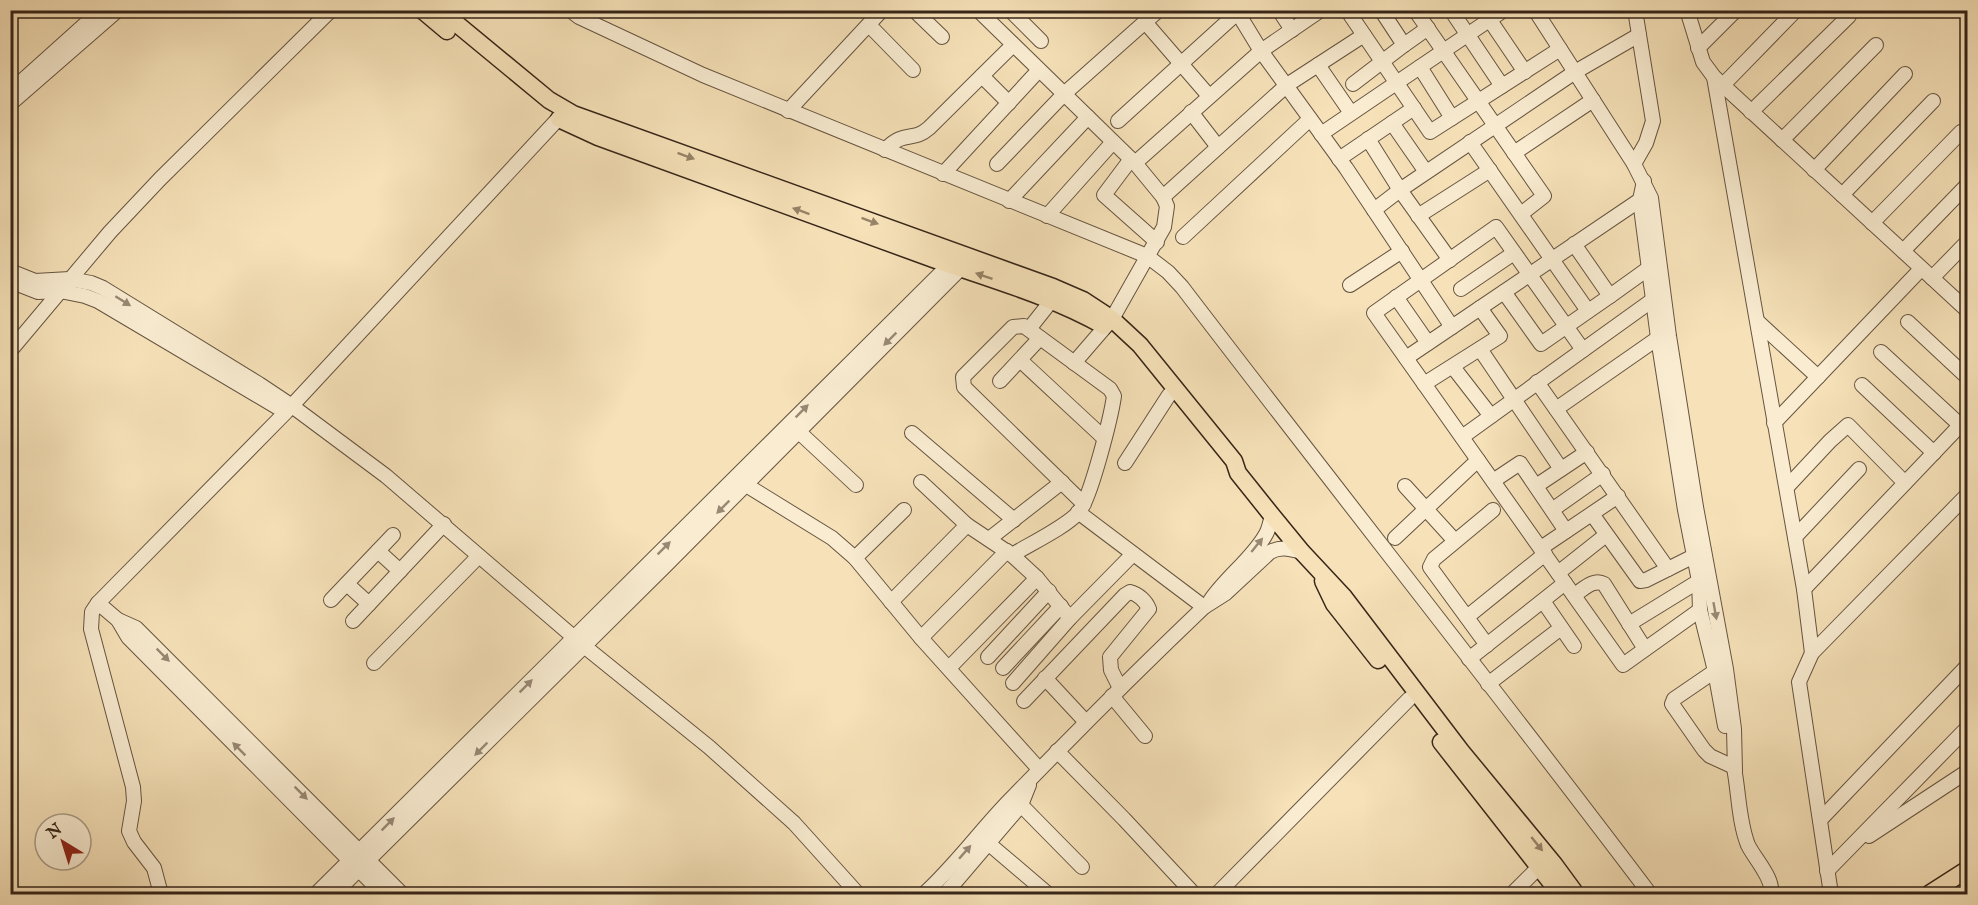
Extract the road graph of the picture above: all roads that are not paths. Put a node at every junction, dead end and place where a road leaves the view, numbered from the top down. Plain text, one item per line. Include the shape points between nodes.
1 (101, 10) edge
2 (118, 10) edge
3 (331, 10) edge
4 (422, 10) edge
5 (440, 10) edge
6 (570, 10) edge
7 (882, 10) edge
8 (914, 10) edge
9 (978, 10) edge
10 (1010, 10) edge
11 (1159, 10) edge
12 (1279, 10) edge
13 (1321, 10) edge
14 (1347, 10) edge
15 (1381, 10) edge
16 (1415, 10) edge
17 (1451, 10) edge
18 (1504, 10) edge
19 (1635, 10) edge
20 (1688, 10) edge
21 (1736, 10) edge
22 (1796, 10) edge
23 (1237, 12) edge
24 (1542, 13) edge
25 (1486, 15) edge
26 (1849, 16) dead end
27 (1145, 22) junction
28 (869, 25) junction
29 (1428, 28) junction
30 (1292, 30) junction
31 (1364, 35) junction
32 (1467, 35) junction
33 (1639, 35) junction
34 (942, 37) dead end
35 (1041, 41) dead end
36 (1013, 45) junction
37 (1404, 45) junction
38 (1876, 45) dead end
39 (1698, 48) junction
40 (1560, 50) junction
41 (1261, 51) junction
42 (1443, 51) junction
43 (1382, 62) junction
44 (1181, 64) junction
45 (1318, 65) junction
46 (1420, 67) junction
47 (913, 70) dead end
48 (1039, 70) junction
49 (1525, 72) junction
50 (1575, 72) junction
51 (1905, 74) dead end
52 (982, 76) junction
53 (1718, 81) junction
54 (1396, 83) junction
55 (1353, 84) dead end
56 (1287, 85) junction
57 (1502, 86) junction
58 (10, 91) edge
59 (1064, 94) junction
60 (1209, 96) junction
61 (1593, 100) junction
62 (1478, 101) junction
63 (1933, 101) dead end
64 (1009, 103) junction
65 (10, 104) edge
66 (1414, 108) junction
67 (788, 111) junction
68 (1191, 112) junction
69 (1751, 112) junction
70 (1351, 113) junction
71 (1088, 117) junction
72 (558, 118) junction
73 (1452, 118) junction
74 (1311, 119) junction
75 (1118, 121) dead end
76 (1392, 123) junction
77 (1495, 125) junction
78 (1960, 132) dead end
79 (1321, 134) junction
80 (1368, 140) junction
81 (1782, 140) junction
82 (1113, 142) junction
83 (1470, 142) junction
84 (1218, 147) junction
85 (885, 150) junction
86 (1514, 153) junction
87 (1339, 159) junction
88 (1133, 161) junction
89 (997, 164) dead end
90 (1634, 164) junction
91 (1490, 170) junction
92 (1814, 170) junction
93 (1426, 172) junction
94 (943, 174) junction
95 (1644, 181) junction
96 (1968, 184) edge
97 (1400, 190) junction
98 (1842, 195) junction
99 (1163, 197) junction
100 (1640, 200) junction
101 (1009, 201) junction
102 (1374, 210) junction
103 (1521, 214) junction
104 (1047, 216) junction
105 (1418, 216) junction
106 (1872, 223) junction
107 (1183, 237) dead end
108 (1968, 241) edge
109 (1157, 242) junction
110 (1574, 244) junction
111 (1402, 251) junction
112 (1902, 251) junction
113 (1514, 253) junction
114 (1145, 259) junction
115 (1450, 260) junction
116 (1552, 260) junction
117 (955, 266) junction
118 (1649, 268) junction
119 (10, 271) edge
120 (1926, 273) junction
121 (1530, 274) junction
122 (70, 279) junction
123 (1421, 280) junction
124 (10, 281) edge
125 (1350, 285) dead end
126 (1461, 289) dead end
127 (60, 291) junction
128 (1504, 291) junction
129 (1610, 296) junction
130 (1396, 297) junction
131 (1654, 299) junction
132 (1052, 300) junction
133 (1480, 308) junction
134 (1966, 308) edge
135 (1588, 311) junction
136 (1758, 322) junction
137 (1908, 322) dead end
138 (1108, 323) junction
139 (1566, 326) junction
140 (1452, 327) junction
141 (1035, 334) junction
142 (1658, 338) junction
143 (1428, 343) junction
144 (1480, 349) junction
145 (1582, 350) junction
146 (10, 351) edge
147 (1881, 352) dead end
148 (1406, 358) junction
149 (1020, 360) junction
150 (1074, 363) junction
151 (1453, 367) junction
152 (1818, 377) junction
153 (1968, 378) edge
154 (1000, 381) dead end
155 (1537, 382) junction
156 (1424, 384) junction
157 (1862, 385) dead end
158 (1169, 395) junction
159 (1513, 400) junction
160 (1556, 408) junction
161 (289, 409) junction
162 (1491, 416) junction
163 (1964, 421) edge
164 (1774, 423) junction
165 (799, 432) junction
166 (912, 433) dead end
167 (1462, 437) junction
168 (1104, 438) junction
169 (1587, 452) junction
170 (1934, 453) junction
171 (1478, 460) junction
172 (1125, 464) dead end
173 (1561, 469) junction
174 (1859, 469) dead end
175 (1238, 473) junction
176 (1603, 474) junction
177 (740, 481) junction
178 (1493, 481) junction
179 (921, 482) dead end
180 (1062, 482) junction
181 (1905, 483) junction
182 (856, 485) dead end
183 (1405, 486) dead end
184 (1536, 486) junction
185 (1787, 487) junction
186 (1968, 494) edge
187 (1618, 496) junction
188 (1081, 508) junction
189 (904, 510) dead end
190 (1426, 510) junction
191 (1493, 510) dead end
192 (1552, 510) junction
193 (1592, 514) junction
194 (1272, 516) junction
195 (1014, 520) junction
196 (967, 525) junction
197 (441, 528) junction
198 (1566, 531) junction
199 (393, 536) dead end
200 (1606, 536) junction
201 (1795, 537) junction
202 (1395, 538) dead end
203 (989, 539) junction
204 (1455, 541) junction
205 (378, 551) junction
206 (1302, 552) junction
207 (1543, 552) junction
208 (1009, 553) junction
209 (1133, 554) junction
210 (1694, 556) junction
211 (855, 558) junction
212 (474, 561) junction
213 (1317, 569) junction
214 (1668, 569) junction
215 (400, 571) junction
216 (1037, 578) junction
217 (1562, 578) junction
218 (1699, 581) junction
219 (347, 584) junction
220 (1804, 589) junction
221 (1048, 591) junction
222 (1574, 595) junction
223 (331, 600) dead end
224 (1543, 601) junction
225 (891, 602) junction
226 (98, 603) junction
227 (369, 604) junction
228 (1206, 605) junction
229 (1061, 606) junction
230 (1700, 610) junction
231 (1467, 617) junction
232 (1070, 618) junction
233 (353, 621) dead end
234 (1629, 624) junction
235 (1561, 628) junction
236 (921, 638) junction
237 (576, 645) junction
238 (1487, 645) junction
239 (1574, 646) dead end
240 (1645, 649) junction
241 (1812, 653) junction
242 (988, 657) dead end
243 (1469, 659) junction
244 (374, 663) dead end
245 (1968, 665) edge
246 (950, 668) junction
247 (1003, 668) dead end
248 (1715, 671) junction
249 (1045, 678) junction
250 (1013, 683) dead end
251 (1488, 684) junction
252 (1116, 692) junction
253 (1409, 699) junction
254 (1024, 701) dead end
255 (1085, 721) junction
256 (1968, 727) edge
257 (1145, 736) dead end
258 (1057, 751) junction
259 (1735, 769) junction
260 (1968, 771) edge
261 (1036, 773) junction
262 (1021, 805) junction
263 (1820, 820) junction
264 (988, 843) junction
265 (1846, 851) junction
266 (359, 861) junction
267 (1082, 867) dead end
268 (1539, 867) junction
269 (1968, 869) edge
270 (1827, 871) junction
271 (1968, 881) edge
272 (161, 894) edge
273 (316, 894) edge
274 (334, 894) edge
275 (383, 894) edge
276 (402, 894) edge
277 (847, 894) edge
278 (858, 894) edge
279 (924, 894) edge
280 (945, 894) edge
281 (1048, 894) edge
282 (1194, 894) edge
283 (1216, 894) edge
284 (1512, 894) edge
285 (1560, 894) edge
286 (1576, 894) edge
287 (1650, 894) edge
288 (1770, 894) edge
289 (1831, 894) edge
290 (1929, 894) edge
291 (1947, 894) edge

1 - 58 street
2 - 65 street
3 - 122 street via 160,179
4 - 72 main road
5 -> 138 main road via 549,100 573,114 1053,287 1083,300
6 - 67 street via 703,75
7 - 28 street
8 - 34 street
9 - 36 street
10 - 35 street
11 - 27 street
12 - 30 street
13 - 30 street
14 - 31 street
15 - 37 street
16 - 29 street
17 - 32 street
18 - 25 street
19 - 33 street
20 - 39 street
21 - 39 street
22 - 53 street
23 - 41 street
23 - 44 street
24 - 40 street
25 - 32 street
25 - 49 street
26 - 69 street
27 - 44 street
27 - 59 street
28 - 47 street
28 - 67 street
29 - 37 street
29 - 42 street
30 - 41 street
31 - 43 street
31 - 45 street
32 - 42 street
32 - 57 street
33 - 50 street
33 - 90 street via 1653,121
36 - 48 street
36 - 52 street
37 - 43 street
38 - 81 street
39 - 53 street
40 - 49 street
40 - 50 street
41 - 56 street
41 - 60 street
42 - 46 street
42 - 62 street
43 - 54 street
43 - 55 street
44 - 60 street
44 - 75 street
45 - 56 street
45 - 70 street
46 - 54 street
46 - 73 street
48 - 59 street
48 - 64 street
49 - 57 street
50 - 61 street
50 - 77 street
51 - 92 street
52 - 64 street
52 - 85 street via 922,134 899,137
53 - 69 street
53 - 136 street
54 - 66 street
54 - 70 street
56 - 74 street
56 - 84 street
57 - 62 street
59 - 71 street
59 - 89 street
60 - 68 street
61 - 86 street
61 - 90 street
62 - 73 street
62 - 77 street
63 - 98 street
64 - 94 street
66 - 73 street via 1430,132
66 - 76 street
67 - 85 street
68 - 84 street
68 - 88 street
69 - 81 street
70 - 79 street
71 - 82 street
71 - 101 street
117 -> 72 main road via 598,137
72 - 161 street
74 - 79 street
74 - 107 street
76 - 80 street
76 - 93 street
77 - 83 street
77 - 86 street
78 - 106 street
79 - 87 street
80 - 87 street
80 - 97 street
81 - 92 street
82 - 88 street
82 - 104 street
83 - 91 street
83 - 93 street
84 - 99 street
85 - 94 street
86 - 103 street via 1544,196
87 - 102 street
88 - 99 street
88 - 109 street via 1104,195
90 - 95 street
91 - 103 street
91 - 105 street
92 - 98 street
93 - 97 street
94 - 101 street
95 - 100 street
95 -> 259 street via 1651,198 1696,507 1726,669
96 - 112 street
97 - 102 street
97 - 105 street
98 - 106 street
99 - 109 street via 1166,217
100 - 110 street
100 - 118 street
101 - 104 street
102 - 111 street
103 - 116 street
104 - 114 street
105 - 115 street
106 - 112 street
108 - 120 street
109 - 114 street
110 - 116 street
110 - 129 street
111 - 123 street
111 - 125 street
112 - 120 street
113 - 115 street via 1496,227
113 - 121 street
113 - 126 street
114 - 138 street
114 - 243 street via 1168,272 1182,287
115 - 123 street
116 - 121 street
116 - 135 street
132 -> 117 main road
117 -> 165 street
177 -> 117 street
118 - 129 street
118 - 131 street
119 - 122 street via 35,281
120 - 134 street
120 - 152 street
121 - 128 street
121 - 139 street
122 - 127 street
122 -> 161 street via 103,288
123 - 130 street
123 - 140 street
124 - 127 street via 38,292
127 - 146 street
127 - 161 street via 98,301
128 - 133 street
128 - 139 street via 1541,344
129 - 135 street
130 - 143 street
130 - 148 street via 1374,313
131 - 142 street
131 - 145 street
132 - 138 main road
132 - 141 street
133 - 140 street
133 - 144 street via 1500,336
135 - 139 street
136 - 152 street
136 - 164 street
137 - 153 street
138 - 150 street
138 - 158 main road
138 - 175 main road via 1140,345 1234,461
139 - 145 street
140 - 143 street
141 - 149 street
141 - 150 street
141 - 180 street via 1024,326 1013,327 963,377 962,383
142 - 160 street
142 - 210 street
143 - 148 street
144 - 151 street
144 - 159 street
145 - 155 street
147 - 163 street
148 - 156 street
149 - 154 street
149 - 168 street
150 - 168 street via 1114,396
151 - 156 street
151 - 162 street
152 - 164 street
155 - 159 street
155 - 160 street
156 - 167 street
157 - 170 street
158 - 172 street
158 - 175 main road via 1225,469
159 - 162 street
159 - 173 street
160 - 169 street
161 - 197 street via 386,476
161 - 226 street
162 - 167 street
163 - 170 street
164 - 185 street
165 - 177 street
165 - 182 street
166 - 195 street
167 - 171 street
168 - 188 street
169 - 173 street
169 - 176 street
170 - 181 street
171 - 178 street
171 - 190 street
173 - 184 street
174 - 201 street
175 - 194 main road
176 - 187 street
176 - 192 street
177 - 211 street via 832,538
177 - 237 street
178 - 184 street via 1520,463
178 - 207 street
179 - 196 street
180 - 188 street
180 - 195 street
181 - 185 street via 1848,425
181 - 220 street
183 - 190 street
184 - 192 street
185 - 201 street
186 - 241 street
187 - 193 street
187 - 214 street
188 - 208 street via 1071,519
188 - 209 street
189 - 211 street
190 - 202 street
190 - 204 street
191 - 204 street
192 - 198 street
193 - 198 street
193 - 200 street
194 - 206 main road
228 -> 194 street via 1259,544
195 - 203 street
196 - 203 street
196 - 225 street
197 - 212 street
197 - 215 street
197 - 237 street
198 - 207 street
199 - 205 street
200 - 214 street via 1640,581
200 - 217 street
201 - 220 street
203 - 208 street
204 - 231 street via 1430,567
205 - 215 street
205 - 219 street
206 - 213 main road
206 - 228 street via 1284,548 1270,552 1226,593
207 - 217 street
207 - 231 street
208 - 216 street
208 - 236 street
209 - 228 street
209 - 232 street
210 - 214 street
210 - 218 street
211 - 225 street
212 - 237 street
212 - 244 street
213 - 253 main road via 1334,604
213 -> 286 main road via 1344,597
215 - 227 street
216 - 221 street
216 - 246 street
217 - 222 street
217 - 224 street
218 - 230 street
218 - 234 street
219 - 223 street
219 - 227 street
220 - 241 street
221 - 229 street
221 - 242 street
222 - 234 street via 1599,581
222 - 240 street via 1623,665
224 - 235 street
224 - 238 street
225 - 236 street
226 - 266 street via 118,620 128,637
226 - 272 street via 92,612 91,629 135,794 129,831 154,868
227 - 233 street
228 - 252 street
229 - 232 street
229 - 247 street
230 - 240 street
230 - 248 street
231 - 238 street
232 - 250 street
234 - 240 street
235 - 239 street
235 - 251 street
236 - 246 street
237 - 266 street
237 - 277 street via 750,793
237 - 278 street via 709,747 794,823
238 - 243 street
241 - 263 street via 1799,682
243 - 251 street
245 - 263 street
246 - 261 street
248 - 259 street
248 - 259 street via 1672,704 1704,750
249 - 252 street via 1130,592 1149,609 1110,657
249 - 254 street
249 - 255 street
251 - 287 street
252 - 255 street
252 - 257 street
253 - 268 main road
253 - 283 street
255 - 258 street
256 - 265 street
258 - 261 street
258 - 282 street
259 - 288 street via 1744,833 1769,880
260 - 265 street
261 - 262 street
279 -> 261 street
262 - 264 street
262 - 267 street
263 - 270 street
264 - 280 street
264 - 281 street
265 - 270 street
266 - 273 street
266 - 274 street
266 - 275 street
266 - 276 street
268 - 284 street
268 - 285 main road
269 - 290 main road
270 - 289 street
271 - 291 main road

